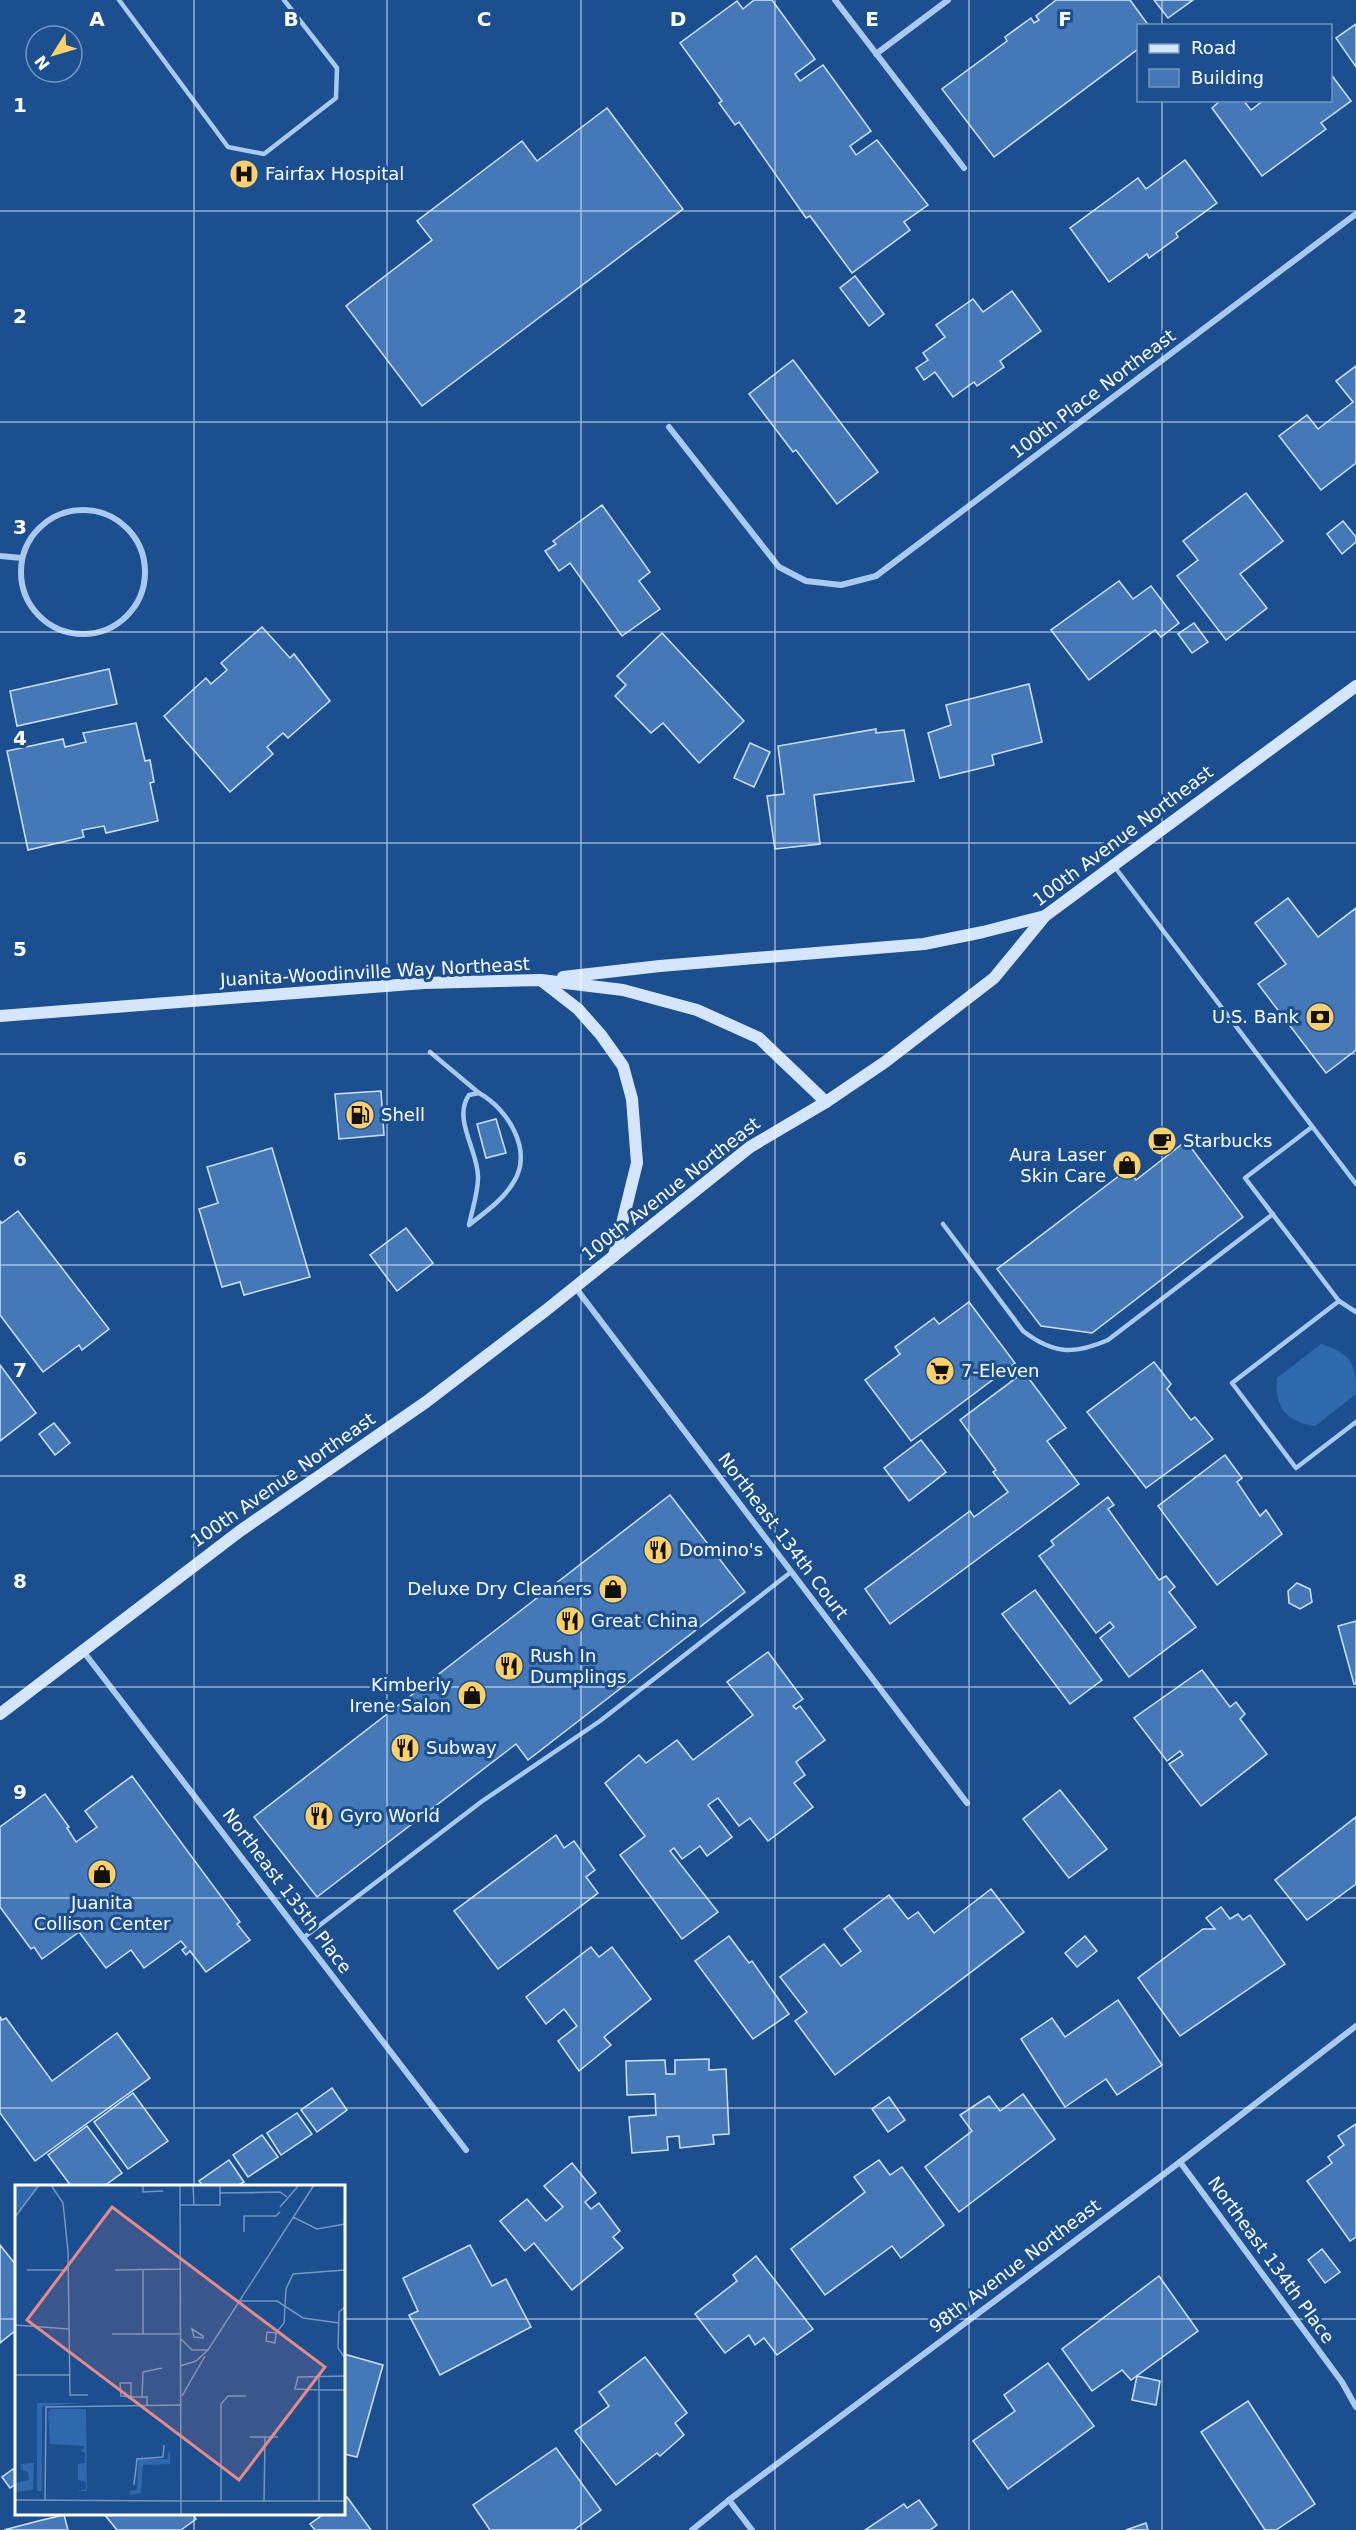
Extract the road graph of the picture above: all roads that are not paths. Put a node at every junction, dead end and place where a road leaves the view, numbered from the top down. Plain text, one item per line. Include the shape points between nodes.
1 (119, 0) edge
2 (284, 0) edge
3 (835, 0) edge
4 (948, 0) edge
5 (876, 54) junction
6 (964, 168) dead end
7 (1356, 214) edge
8 (669, 427) dead end
9 (0, 556) edge
10 (22, 558) junction
11 (1356, 686) edge
12 (1113, 864) junction
13 (1045, 916) junction
14 (541, 980) junction
15 (0, 1016) edge
16 (430, 1052) dead end
17 (479, 1093) junction
18 (826, 1102) junction
19 (1312, 1127) junction
20 (1356, 1184) edge
21 (1273, 1214) junction
22 (943, 1224) dead end
23 (614, 1256) junction
24 (575, 1287) junction
25 (1340, 1301) junction
26 (1356, 1312) edge
27 (1356, 1422) edge
28 (791, 1572) junction
29 (83, 1651) junction
30 (0, 1714) edge
31 (967, 1803) dead end
32 (303, 1938) junction
33 (1356, 2026) edge
34 (466, 2150) dead end
35 (1180, 2162) junction
36 (1356, 2407) edge
37 (729, 2500) junction
38 (692, 2530) edge
39 (752, 2530) edge

1 - 2 lane via 228,147 264,154 336,98 337,68
3 - 5 street
4 - 5 street
5 - 6 street
7 - 8 street, 100th Place Northeast via 876,576 841,585 806,581 779,567
9 - 10 street
10 - 10 street via 22,589 41,619 68,633 95,634 119,623 135,606 143,588 144,564 130,532 106,514 79,510 54,516 32,534
11 - 12 main road, 100th Avenue Northeast
12 - 13 main road, 100th Avenue Northeast
12 - 19 lane
13 - 14 main road via 924,944
13 - 18 main road, 100th Avenue Northeast via 994,978
14 - 15 main road, Juanita-Woodinville Way Northeast via 424,983
14 - 18 main road, Juanita-Woodinville Way Northeast via 623,990 697,1010 759,1038
14 - 23 main road via 578,1009 601,1035 623,1066 632,1099 637,1163
16 - 17 lane
17 - 17 lane via 469,1095 463,1114 478,1179 469,1225 514,1183 521,1158 517,1136 503,1111
18 - 23 main road, 100th Avenue Northeast via 750,1147
19 - 20 lane
19 - 21 lane via 1245,1178
21 - 22 lane via 1108,1340 1086,1350 1041,1345 1023,1332
21 - 25 lane
23 - 24 main road, 100th Avenue Northeast
24 - 28 street, Northeast 134th Court
24 - 29 main road, 100th Avenue Northeast via 426,1402 240,1531
25 - 26 lane
25 - 27 lane via 1232,1383 1296,1468
28 - 31 street, Northeast 134th Court
28 - 32 lane via 600,1721 481,1802
29 - 30 main road, 100th Avenue Northeast
29 - 32 street, Northeast 135th Place
32 - 34 street, Northeast 135th Place
33 - 35 street, 98th Avenue Northeast
35 - 36 street, Northeast 134th Place via 1342,2382
35 - 37 street, 98th Avenue Northeast
37 - 38 street, 98th Avenue Northeast
37 - 39 street

